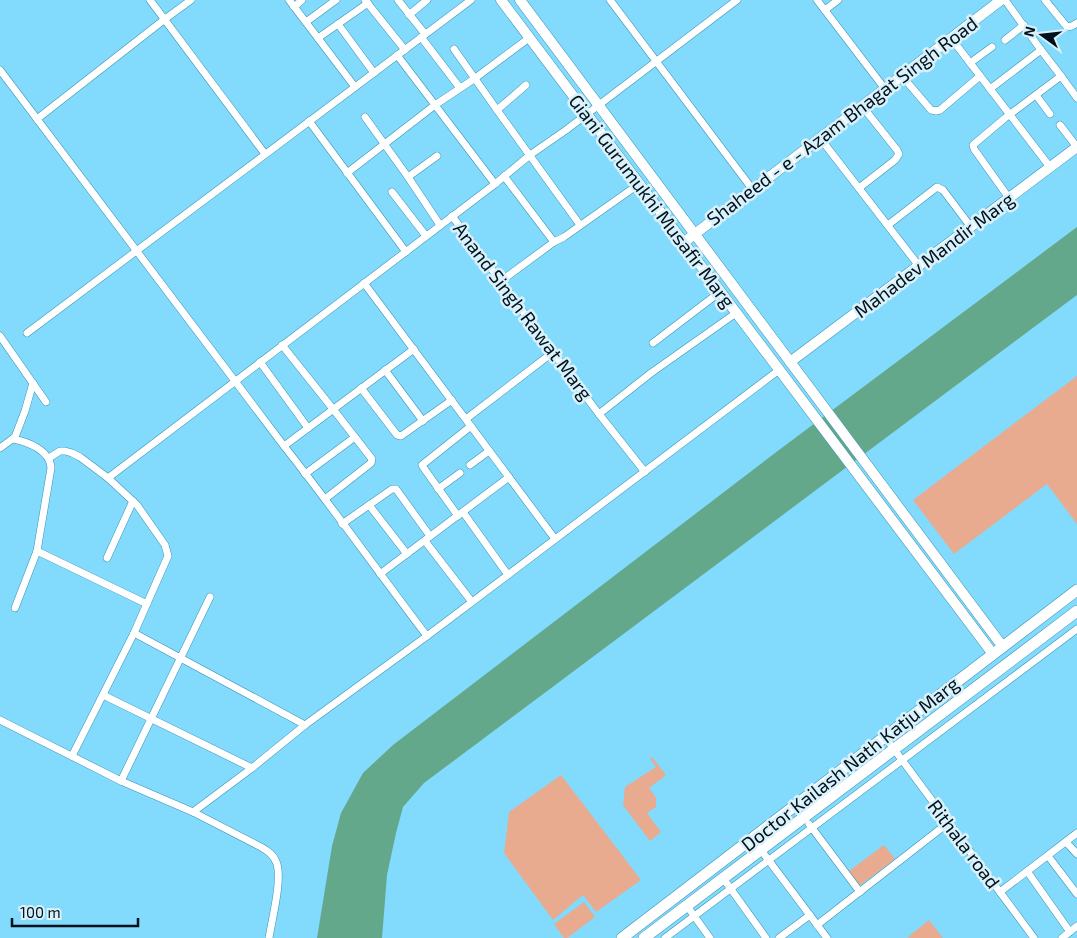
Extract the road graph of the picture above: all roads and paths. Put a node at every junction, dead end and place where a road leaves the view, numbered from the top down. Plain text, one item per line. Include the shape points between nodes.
1 (150, 0) edge
2 (191, 0) edge
3 (289, 0) edge
4 (302, 0) edge
5 (336, 0) edge
6 (398, 0) edge
7 (471, 0) edge
8 (501, 0) edge
9 (520, 0) edge
10 (610, 0) edge
11 (737, 0) edge
12 (817, 0) edge
13 (838, 0) edge
14 (1001, 0) edge
15 (1005, 0) edge
16 (1045, 0) edge
17 (367, 1) edge
18 (424, 1) edge
19 (294, 7) junction
20 (825, 10) junction
21 (410, 15) junction
22 (164, 19) junction
23 (306, 22) junction
24 (1077, 22) edge
25 (338, 24) junction
26 (1024, 26) junction
27 (423, 36) junction
28 (318, 38) junction
29 (529, 38) junction
30 (951, 38) junction
31 (1005, 40) dead end
32 (992, 47) dead end
33 (454, 49) dead end
34 (405, 50) junction
35 (1041, 50) junction
36 (397, 55) junction
37 (656, 61) junction
38 (970, 64) junction
39 (0, 70) edge
40 (374, 73) junction
41 (902, 76) junction
42 (980, 76) junction
43 (1061, 76) junction
44 (474, 78) junction
45 (526, 85) dead end
46 (355, 87) junction
47 (460, 88) junction
48 (885, 89) junction
49 (990, 89) junction
50 (1036, 95) junction
51 (1077, 98) edge
52 (435, 105) junction
53 (599, 105) junction
54 (862, 106) junction
55 (496, 110) junction
56 (586, 114) junction
57 (1050, 114) dead end
58 (1010, 115) junction
59 (365, 117) dead end
60 (37, 119) junction
61 (309, 121) junction
62 (1060, 125) dead end
63 (820, 138) junction
64 (384, 144) junction
65 (1077, 147) edge
66 (265, 154) junction
67 (530, 155) junction
68 (437, 156) dead end
69 (1050, 167) junction
70 (347, 173) junction
71 (504, 176) junction
72 (408, 177) junction
73 (495, 184) junction
74 (639, 184) junction
75 (859, 188) junction
76 (753, 190) junction
77 (392, 192) dead end
78 (1010, 198) junction
79 (452, 216) junction
80 (580, 225) junction
81 (888, 225) junction
82 (440, 226) junction
83 (971, 226) junction
84 (695, 234) junction
85 (426, 236) junction
86 (554, 242) junction
87 (683, 243) junction
88 (136, 251) junction
89 (406, 252) junction
90 (919, 266) junction
91 (501, 281) junction
92 (364, 283) junction
93 (712, 298) dead end
94 (736, 313) junction
95 (27, 333) dead end
96 (0, 336) edge
97 (653, 343) dead end
98 (282, 346) junction
99 (414, 349) junction
100 (552, 353) junction
101 (260, 362) junction
102 (790, 362) junction
103 (386, 370) junction
104 (779, 370) junction
105 (235, 381) junction
106 (34, 383) junction
107 (361, 388) junction
108 (452, 400) junction
109 (46, 402) dead end
110 (334, 409) junction
111 (599, 414) junction
112 (466, 419) junction
113 (423, 421) junction
114 (471, 426) junction
115 (308, 428) junction
116 (355, 437) junction
117 (13, 440) junction
118 (284, 446) junction
119 (0, 448) edge
120 (490, 451) junction
121 (49, 458) junction
122 (470, 465) dead end
123 (645, 472) junction
124 (460, 473) dead end
125 (305, 474) junction
126 (509, 477) junction
127 (108, 478) junction
128 (438, 489) junction
129 (325, 499) junction
130 (133, 501) junction
131 (370, 505) junction
132 (460, 514) junction
133 (342, 524) junction
134 (427, 539) junction
135 (555, 539) junction
136 (37, 551) junction
137 (407, 554) junction
138 (107, 558) dead end
139 (380, 574) junction
140 (508, 575) junction
141 (1077, 590) edge
142 (210, 597) dead end
143 (472, 602) junction
144 (146, 604) junction
145 (15, 608) dead end
146 (1077, 611) edge
147 (1077, 629) edge
148 (134, 633) junction
149 (427, 636) junction
150 (1003, 647) junction
151 (993, 654) junction
152 (181, 658) junction
153 (103, 695) junction
154 (152, 718) junction
155 (0, 720) edge
156 (305, 725) junction
157 (885, 737) junction
158 (894, 750) junction
159 (72, 756) junction
160 (902, 760) junction
161 (252, 768) junction
162 (122, 781) junction
163 (194, 812) junction
164 (804, 818) junction
165 (948, 822) junction
166 (811, 827) junction
167 (1077, 833) edge
168 (1066, 842) junction
169 (761, 850) junction
170 (1077, 854) edge
171 (1048, 856) junction
172 (769, 860) junction
173 (1027, 871) junction
174 (724, 878) junction
175 (731, 888) junction
176 (860, 892) junction
177 (1000, 892) junction
178 (1077, 894) edge
179 (687, 906) junction
180 (694, 916) junction
181 (810, 916) junction
182 (817, 925) junction
183 (1077, 926) edge
184 (1070, 932) junction
185 (269, 938) edge
186 (622, 938) edge
187 (644, 938) edge
188 (665, 938) edge
189 (710, 938) edge
190 (766, 938) edge
191 (779, 938) edge
192 (827, 938) edge
193 (1034, 938) edge
194 (1062, 938) edge

1 - 22 street
2 - 22 street
3 - 19 street
4 - 19 street
5 - 23 street
6 - 21 street
7 - 27 street
8 - 29 street, Giani Gurumukhi Musafir Marg
9 - 53 street, Giani Gurumukhi Musafir Marg
10 - 37 street
11 - 37 street
12 - 20 street
13 - 20 street
14 - 30 street, Shaheed - e - Azam Bhagat Singh Road
15 - 26 street
16 - 24 street via 1067,27
17 - 25 street
17 - 34 street
18 - 21 street
19 - 23 street
20 - 48 street
21 - 27 street
22 - 60 street
22 - 66 street
23 - 28 street
25 - 28 street
25 - 40 street
26 - 31 street
26 - 35 street
27 - 34 street
27 - 47 street
28 - 46 street
29 - 44 street
29 - 56 street, Giani Gurumukhi Musafir Marg
30 - 38 street
30 - 41 street, Shaheed - e - Azam Bhagat Singh Road
32 - 38 street
33 - 44 street
34 - 36 street
35 - 43 street
35 - 49 street
36 - 40 street
36 - 52 street
37 - 53 street
37 - 76 street
38 - 42 street
39 - 60 street
40 - 46 street
41 - 42 street via 934,111 940,110
41 - 48 street, Shaheed - e - Azam Bhagat Singh Road
42 - 49 street
43 - 50 street
43 - 51 street
44 - 47 street
44 - 55 street
45 - 55 street
46 - 61 street
47 - 52 street
48 - 54 street, Shaheed - e - Azam Bhagat Singh Road
49 - 58 street
50 - 57 street
50 - 58 street
52 - 64 street
52 - 73 street
53 - 56 street
53 - 84 street, Giani Gurumukhi Musafir Marg
54 - 63 street, Shaheed - e - Azam Bhagat Singh Road
54 - 75 street via 898,154 895,160
55 - 67 street
56 - 67 street
56 - 74 street, Giani Gurumukhi Musafir Marg
58 - 69 street
58 - 78 street via 974,142 973,147
59 - 64 street
60 - 88 street
61 - 66 street
61 - 70 street
62 - 65 street
63 - 75 street
63 - 76 street, Shaheed - e - Azam Bhagat Singh Road
64 - 70 street
64 - 72 street
65 - 69 street, Mahadev Mandir Marg
66 - 88 street
67 - 71 street
67 - 80 street
68 - 72 street
69 - 78 street, Mahadev Mandir Marg
70 - 89 street
71 - 73 street
71 - 86 street
72 - 82 street
73 - 79 street
74 - 80 street
74 - 87 street, Giani Gurumukhi Musafir Marg
75 - 81 street
76 - 84 street, Shaheed - e - Azam Bhagat Singh Road
77 - 85 street
78 - 83 street, Mahadev Mandir Marg
79 - 82 street
79 - 91 street, Anand Singh Rawat Marg
80 - 86 street
81 - 83 street via 937,187 943,190
81 - 90 street
82 - 85 street
83 - 90 street, Mahadev Mandir Marg
84 - 87 street, Shaheed - e - Azam Bhagat Singh Road
84 - 102 street, Giani Gurumukhi Musafir Marg
85 - 89 street
86 - 91 street
87 - 94 street, Giani Gurumukhi Musafir Marg
88 - 95 street
88 - 105 street
89 - 92 street
90 - 102 street, Mahadev Mandir Marg
91 - 100 street, Anand Singh Rawat Marg
92 - 98 street
92 - 99 street
93 - 97 street
94 - 104 street, Giani Gurumukhi Musafir Marg
94 - 111 street, Anand Singh Rawat Marg
96 - 106 street
98 - 101 street
98 - 110 street
99 - 103 street
99 - 108 street
100 - 111 street, Anand Singh Rawat Marg
100 - 112 street
101 - 105 street
101 - 115 street
102 - 150 street, Giani Gurumukhi Musafir Marg
103 - 107 street
103 - 113 street
104 - 123 street
104 - 151 street, Giani Gurumukhi Musafir Marg
105 - 118 street
105 - 127 street
106 - 109 street
106 - 117 street
107 - 110 street
107 - 113 street via 398,436 403,436
108 - 112 street
108 - 113 street
110 - 115 street
110 - 116 street
111 - 123 street
112 - 114 street
114 - 120 street
114 - 128 street via 422,465
115 - 118 street
116 - 125 street
116 - 129 street via 372,459 371,463
117 - 119 street
117 - 121 street via 34,446
118 - 125 street
120 - 122 street
120 - 126 street
121 - 127 street via 60,451 72,453
121 - 136 street via 51,468
123 - 135 street
124 - 128 street
125 - 129 street
126 - 132 street
126 - 135 street
127 - 130 street
128 - 132 street
129 - 133 street
130 - 138 street
130 - 144 street via 168,550 167,562
131 - 133 street
131 - 134 street via 396,489
131 - 137 street
132 - 134 street
132 - 140 street
133 - 139 street
134 - 137 street
134 - 143 street
135 - 140 street
136 - 144 street
136 - 145 street
137 - 139 street
139 - 149 street
140 - 143 street
141 - 150 main road, Doctor Kailash Nath Katju Marg
142 - 152 street
143 - 149 street
144 - 148 street
146 - 158 main road, Doctor Kailash Nath Katju Marg
147 - 160 street
148 - 152 street
148 - 153 street
149 - 156 street
150 - 151 main road, Doctor Kailash Nath Katju Marg
151 - 157 main road, Doctor Kailash Nath Katju Marg
152 - 154 street
152 - 156 street
153 - 154 street
153 - 159 street
154 - 161 street
154 - 162 street
155 - 159 street
156 - 161 street
157 - 158 street, Rithala road
157 - 186 main road, Doctor Kailash Nath Katju Marg
158 - 160 street, Rithala road
158 - 164 main road, Doctor Kailash Nath Katju Marg
159 - 162 street
160 - 165 street, Rithala road
160 - 166 street
161 - 163 street
162 - 163 street
163 - 185 street via 272,854 277,863 278,878
164 - 166 street
164 - 169 main road, Doctor Kailash Nath Katju Marg
165 - 176 street
165 - 177 street, Rithala road
166 - 172 street
166 - 176 street
167 - 168 street
168 - 170 street
168 - 171 street
169 - 172 street
169 - 174 main road, Doctor Kailash Nath Katju Marg
171 - 173 street
171 - 178 street
172 - 175 street
172 - 181 street
173 - 177 street
173 - 184 street
174 - 175 street
174 - 179 main road, Doctor Kailash Nath Katju Marg
175 - 180 street
175 - 190 street
176 - 182 street
177 - 193 street, Rithala road
179 - 180 street
179 - 187 main road, Doctor Kailash Nath Katju Marg
180 - 188 street
180 - 189 street
181 - 182 street
181 - 191 street
182 - 192 street
183 - 184 street
184 - 194 street

